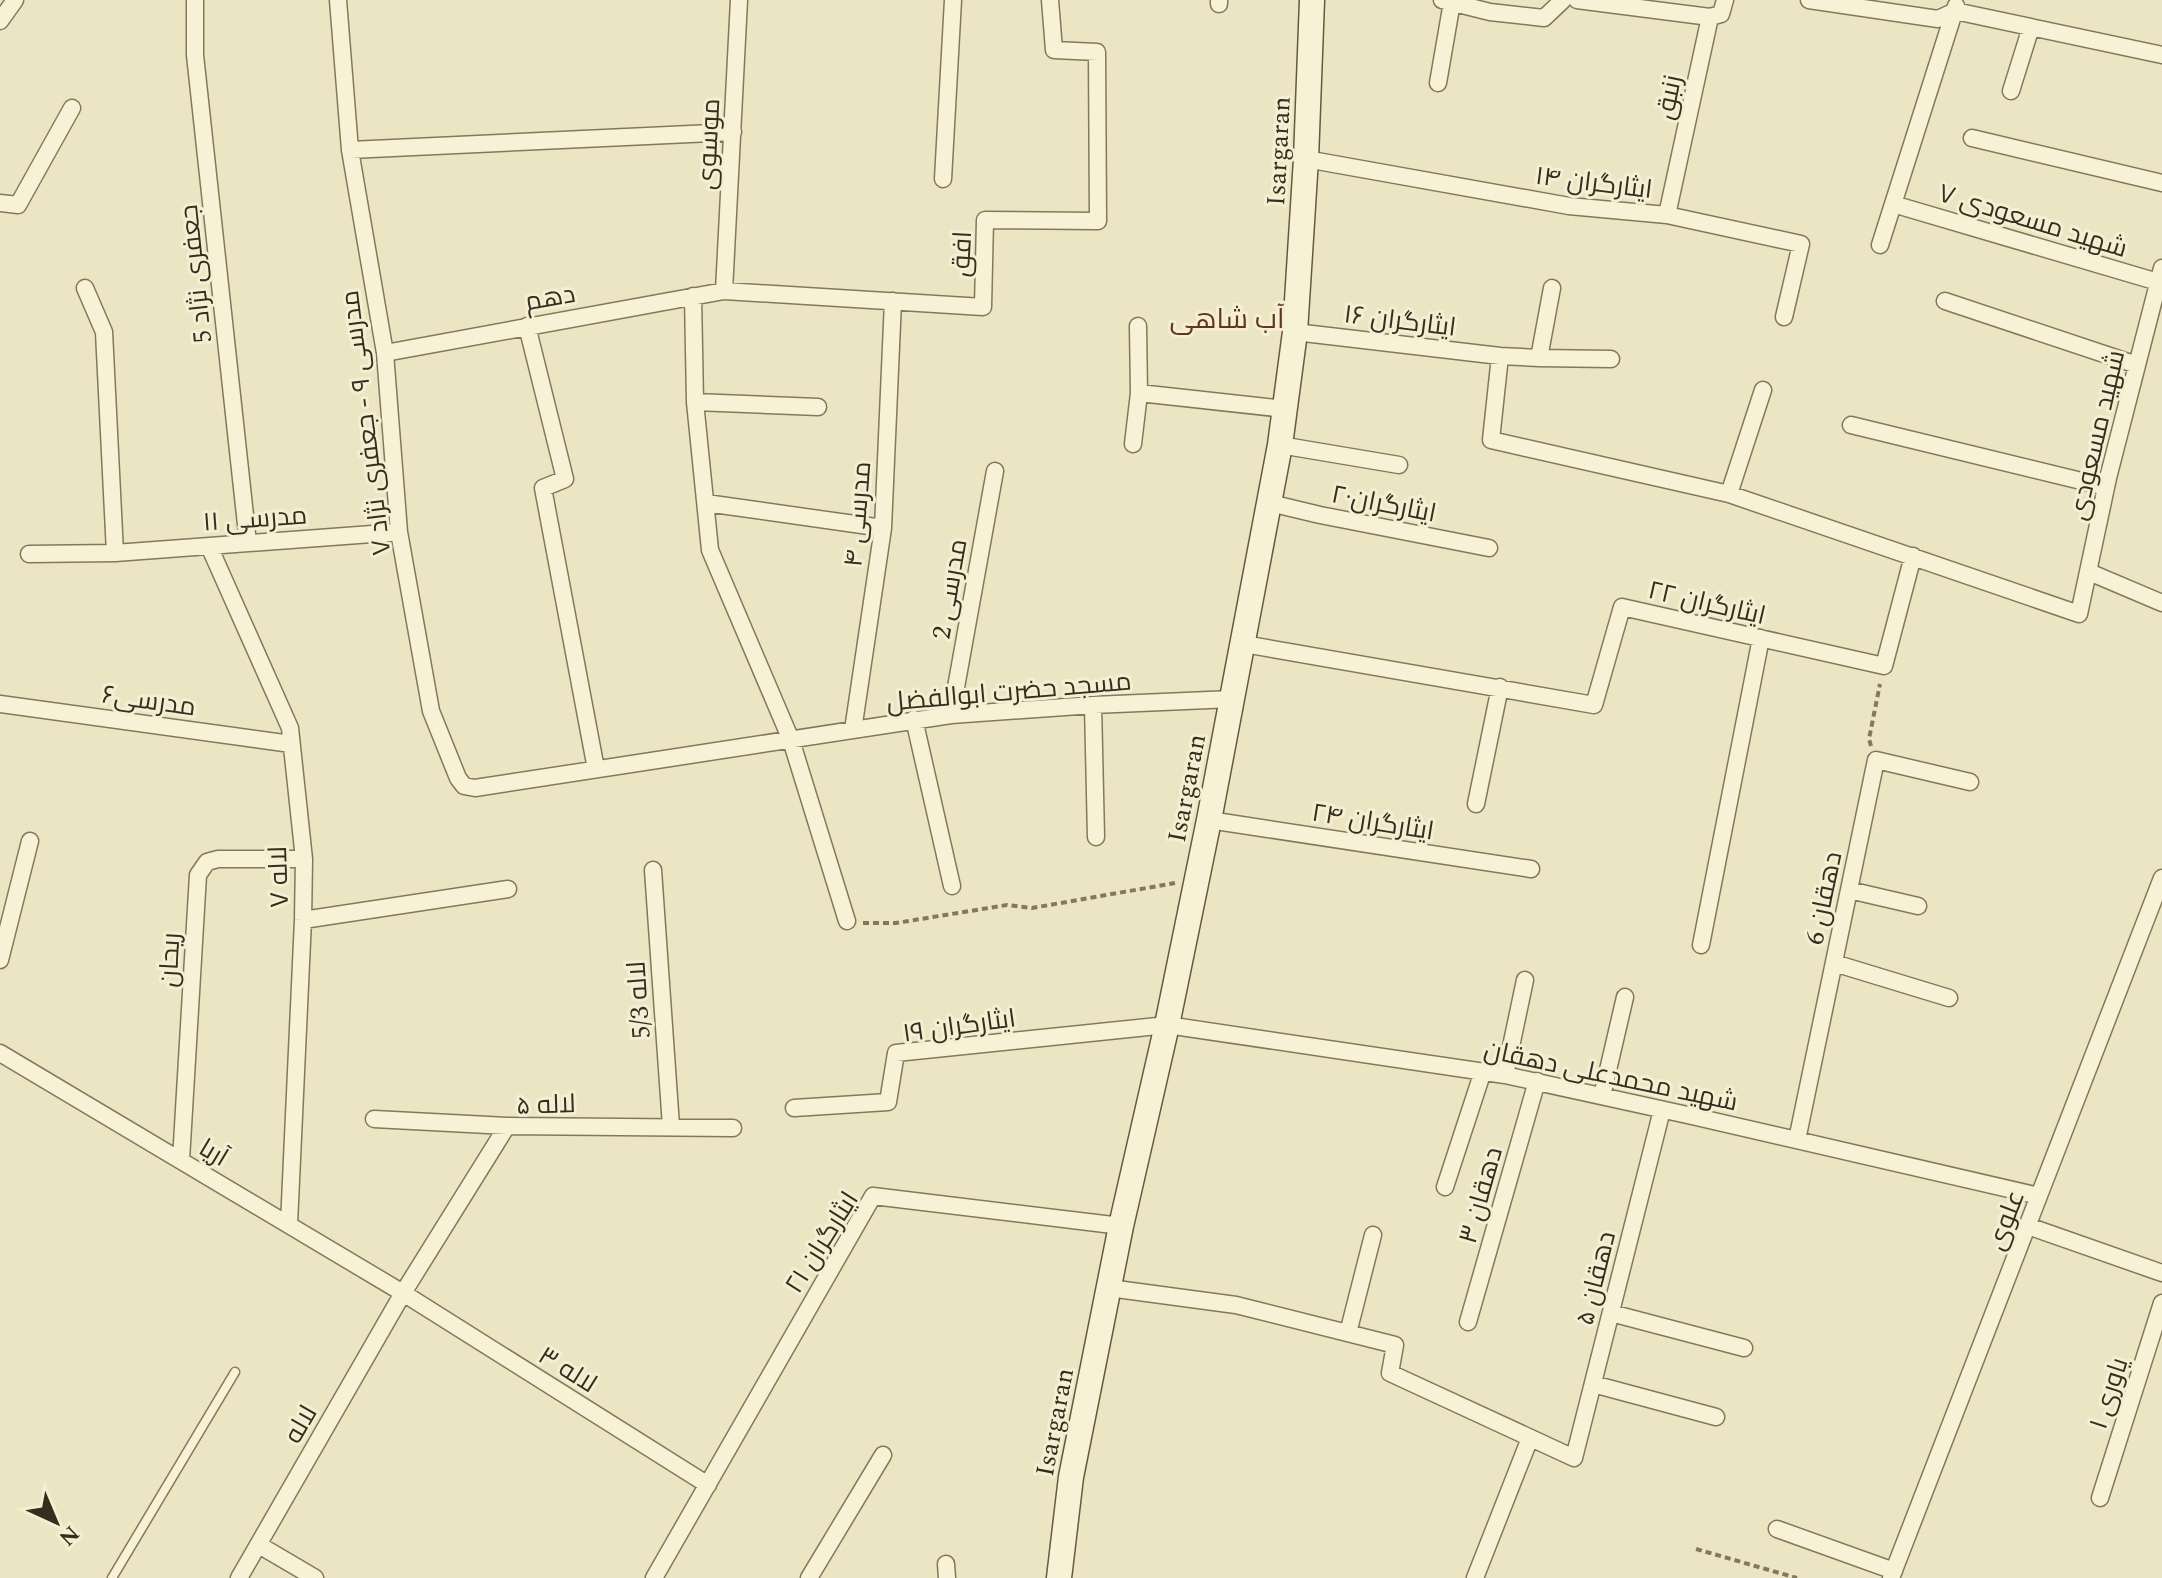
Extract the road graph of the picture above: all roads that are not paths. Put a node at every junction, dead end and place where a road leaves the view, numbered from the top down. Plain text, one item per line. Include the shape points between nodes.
1 (15, 0) edge
2 (195, 0) edge
3 (338, 0) edge
4 (739, 0) edge
5 (953, 0) edge
6 (1050, 0) edge
7 (1312, 0) edge
8 (1563, 0) edge
9 (1577, 0) edge
10 (1725, 0) edge
11 (1809, 0) edge
12 (1447, 1) edge
13 (1956, 5) edge
14 (1490, 6) edge
15 (1710, 17) junction
16 (0, 21) edge
17 (2031, 27) junction
18 (2162, 55) edge
19 (1438, 83) dead end
20 (2011, 91) dead end
21 (72, 108) dead end
22 (733, 132) junction
23 (1972, 138) dead end
24 (350, 150) junction
25 (1306, 159) junction
26 (943, 179) dead end
27 (2162, 183) edge
28 (0, 203) edge
29 (1893, 204) junction
30 (1667, 215) junction
31 (1880, 245) dead end
32 (2160, 275) edge
33 (85, 288) dead end
34 (1552, 288) dead end
35 (724, 291) junction
36 (693, 296) junction
37 (893, 301) junction
38 (1945, 301) dead end
39 (1784, 317) dead end
40 (527, 326) junction
41 (1138, 326) dead end
42 (1295, 332) junction
43 (385, 353) junction
44 (1500, 356) junction
45 (1539, 358) junction
46 (1611, 359) dead end
47 (2137, 365) junction
48 (1763, 390) dead end
49 (1139, 393) junction
50 (695, 402) junction
51 (818, 407) dead end
52 (1285, 409) junction
53 (1851, 425) dead end
54 (1133, 444) dead end
55 (1280, 445) junction
56 (1399, 465) dead end
57 (995, 471) dead end
58 (2106, 487) junction
59 (1729, 494) junction
60 (706, 503) junction
61 (1270, 503) junction
62 (883, 528) junction
63 (399, 532) junction
64 (248, 543) junction
65 (209, 546) junction
66 (1489, 548) dead end
67 (115, 553) junction
68 (29, 554) dead end
69 (1913, 556) junction
70 (2089, 572) junction
71 (2162, 603) edge
72 (1761, 638) junction
73 (1244, 644) junction
74 (1500, 687) junction
75 (1232, 699) junction
76 (0, 704) edge
77 (1093, 705) junction
78 (951, 715) junction
79 (914, 719) junction
80 (853, 730) junction
81 (791, 740) junction
82 (291, 744) junction
83 (596, 769) junction
84 (1970, 782) dead end
85 (464, 786) joint
86 (1476, 804) dead end
87 (1209, 820) junction
88 (1096, 837) dead end
89 (30, 841) dead end
90 (304, 859) junction
91 (1531, 869) dead end
92 (653, 870) dead end
93 (2162, 878) edge
94 (952, 886) dead end
95 (508, 889) dead end
96 (1849, 890) junction
97 (1918, 906) dead end
98 (303, 920) junction
99 (847, 921) road end
100 (1701, 945) dead end
101 (0, 960) edge
102 (1834, 963) junction
103 (1525, 980) dead end
104 (1625, 997) dead end
105 (1949, 998) dead end
106 (1167, 1025) junction
107 (0, 1053) edge
108 (1483, 1071) junction
109 (1505, 1075) junction
110 (1537, 1081) junction
111 (1602, 1096) junction
112 (794, 1108) dead end
113 (1662, 1110) junction
114 (374, 1119) dead end
115 (507, 1126) junction
116 (671, 1126) junction
117 (733, 1128) dead end
118 (1797, 1140) junction
119 (181, 1160) junction
120 (1445, 1187) dead end
121 (2039, 1196) junction
122 (289, 1224) junction
123 (1121, 1226) junction
124 (2028, 1226) junction
125 (1373, 1235) dead end
126 (2162, 1273) edge
127 (1109, 1288) junction
128 (403, 1293) junction
129 (2162, 1303) edge
130 (1611, 1313) junction
131 (1468, 1322) dead end
132 (1348, 1333) junction
133 (1744, 1348) dead end
134 (235, 1372) dead end
135 (1593, 1384) junction
136 (1716, 1417) dead end
137 (1530, 1438) junction
138 (883, 1455) dead end
139 (708, 1485) junction
140 (2100, 1498) dead end
141 (1777, 1529) dead end
142 (259, 1545) junction
143 (1892, 1574) edge
144 (112, 1578) edge
145 (239, 1578) edge
146 (315, 1578) edge
147 (654, 1578) edge
148 (809, 1578) edge
149 (1059, 1578) edge
150 (1475, 1578) edge

1 - 16 street
2 - 64 street, جعفری نژاد 5 via 195,55
3 - 24 street, مدرسی ۹ - جعفری نژاد ۷
4 - 22 street, موسوی
5 - 26 street
6 - 37 street, افق via 1054,50 1097,52 1098,221 985,220 983,307
7 - 25 main road, Isargaran
8 - 14 street via 1544,18
9 - 15 street
10 - 15 street, زنبق via 1721,14
11 - 13 street via 1938,19
12 - 14 street
12 - 19 street
13 - 17 street
13 - 29 street
15 - 30 street, زنبق
17 - 18 street
17 - 20 street
21 - 28 street via 18,205
22 - 24 street
22 - 35 street, موسوی
23 - 27 street
24 - 43 street, مدرسی ۹ - جعفری نژاد ۷
25 - 30 street, ایثارگران ۱۴ via 1569,206
25 - 42 main road, Isargaran
29 - 31 street
29 - 32 street, شهید مسعودی ۷
30 - 39 street, ایثارگران ۱۴ via 1801,244
32 - 47 street, شهید مسعودی
33 - 67 street via 104,332
34 - 45 street
35 - 36 street, دهم
35 - 37 street, افق
36 - 40 street, دهم
36 - 50 street
37 - 62 street, مدرسی ۴
38 - 47 street
40 - 43 street, دهم
40 - 83 street via 565,479 543,488
41 - 49 street
42 - 44 street, ایثارگران ۱۶
42 - 52 main road, Isargaran
43 - 63 street, مدرسی ۹ - جعفری نژاد ۷
44 - 45 street, ایثارگران ۱۶
44 - 59 street via 1491,440
45 - 46 street, ایثارگران ۱۶
47 - 58 street, شهید مسعودی
48 - 59 street
49 - 52 street
49 - 54 street
50 - 51 street
50 - 60 street
52 - 55 main road, Isargaran
53 - 58 street
55 - 56 street
55 - 61 main road, Isargaran
57 - 78 street, مدرسی 2
58 - 70 street, شهید مسعودی
59 - 69 street
60 - 62 street
60 - 81 street via 710,550
61 - 66 street, ۲۰ایثارگران
61 - 73 main road, Isargaran
62 - 80 street, مدرسی ۴
63 - 64 street, مدرسی ۱۱
63 - 85 street, مدرسی ۹ - جعفری نژاد ۷ via 431,711
64 - 65 street, مدرسی ۱۱
65 - 67 street, مدرسی ۱۱
65 - 82 street, لاله ۷ via 290,728
67 - 68 street, مدرسی ۱۱
69 - 70 street, شهید مسعودی via 2079,614
69 - 72 street, ایثارگران ۲۲ via 1884,666
70 - 71 street
72 - 74 street, ایثارگران ۲۲ via 1622,607 1594,705
72 - 100 street
73 - 74 street, ایثارگران ۲۲
73 - 75 main road, Isargaran
74 - 86 street
75 - 77 street, مسجد حضرت ابوالفضل
75 - 87 main road, Isargaran
76 - 82 street, مدرسی۶
77 - 78 street, مسجد حضرت ابوالفضل
77 - 88 street
78 - 79 street, مسجد حضرت ابوالفضل
79 - 80 street, مسجد حضرت ابوالفضل
79 - 94 street
80 - 81 street, مسجد حضرت ابوالفضل
81 - 83 street, مسجد حضرت ابوالفضل
81 - 99 street
82 - 90 street, لاله ۷
83 - 85 street, مسجد حضرت ابوالفضل
84 - 96 street, دهقان 6 via 1876,760
87 - 91 street, ایثارگران ۲۴
87 - 106 main road, Isargaran
89 - 101 street
90 - 98 street, لاله ۷
90 - 119 street, ریحان via 218,859 207,862 198,875
92 - 116 street, لاله 5/3
93 - 121 street, علوی
95 - 98 street
96 - 97 street
96 - 102 street, دهقان 6
98 - 122 street, لاله ۷
102 - 105 street
102 - 118 street, دهقان 6
103 - 109 street
104 - 111 street
106 - 108 street, شهید محمدعلی دهقان
106 - 112 street, ایثارگران ۱‍۹ via 896,1053 888,1102
106 - 123 main road, Isargaran
107 - 119 street, آریا
108 - 109 street, شهید محمدعلی دهقان
108 - 120 street
109 - 110 street, شهید محمدعلی دهقان
110 - 111 street, شهید محمدعلی دهقان
110 - 131 street, دهقان ۳
111 - 113 street, شهید محمدعلی دهقان
113 - 118 street, شهید محمدعلی دهقان
113 - 130 street, دهقان ۵
114 - 115 street
115 - 116 street, لاله ۵
115 - 128 street, لاله ۵
116 - 117 street, لاله ۵
118 - 121 street, شهید محمدعلی دهقان
119 - 122 street, آریا
121 - 124 street, علوی
122 - 128 street, آریا
123 - 127 main road, Isargaran
123 - 139 street, ایثارگران ۲۱ via 873,1196
124 - 126 street
124 - 143 street, علوی
125 - 132 street
127 - 132 street via 1236,1305
127 - 149 main road, Isargaran via 1071,1477
128 - 139 street, لاله ۳
128 - 142 street, لاله
129 - 140 street, یاوری ۱
130 - 133 street
130 - 135 street, دهقان ۵
132 - 137 street via 1395,1345 1390,1373
134 - 144 lane
135 - 136 street
135 - 137 street, دهقان ۵ via 1574,1458
137 - 150 street
138 - 148 street
139 - 147 street
141 - 143 street
142 - 145 street, لاله
142 - 146 street

